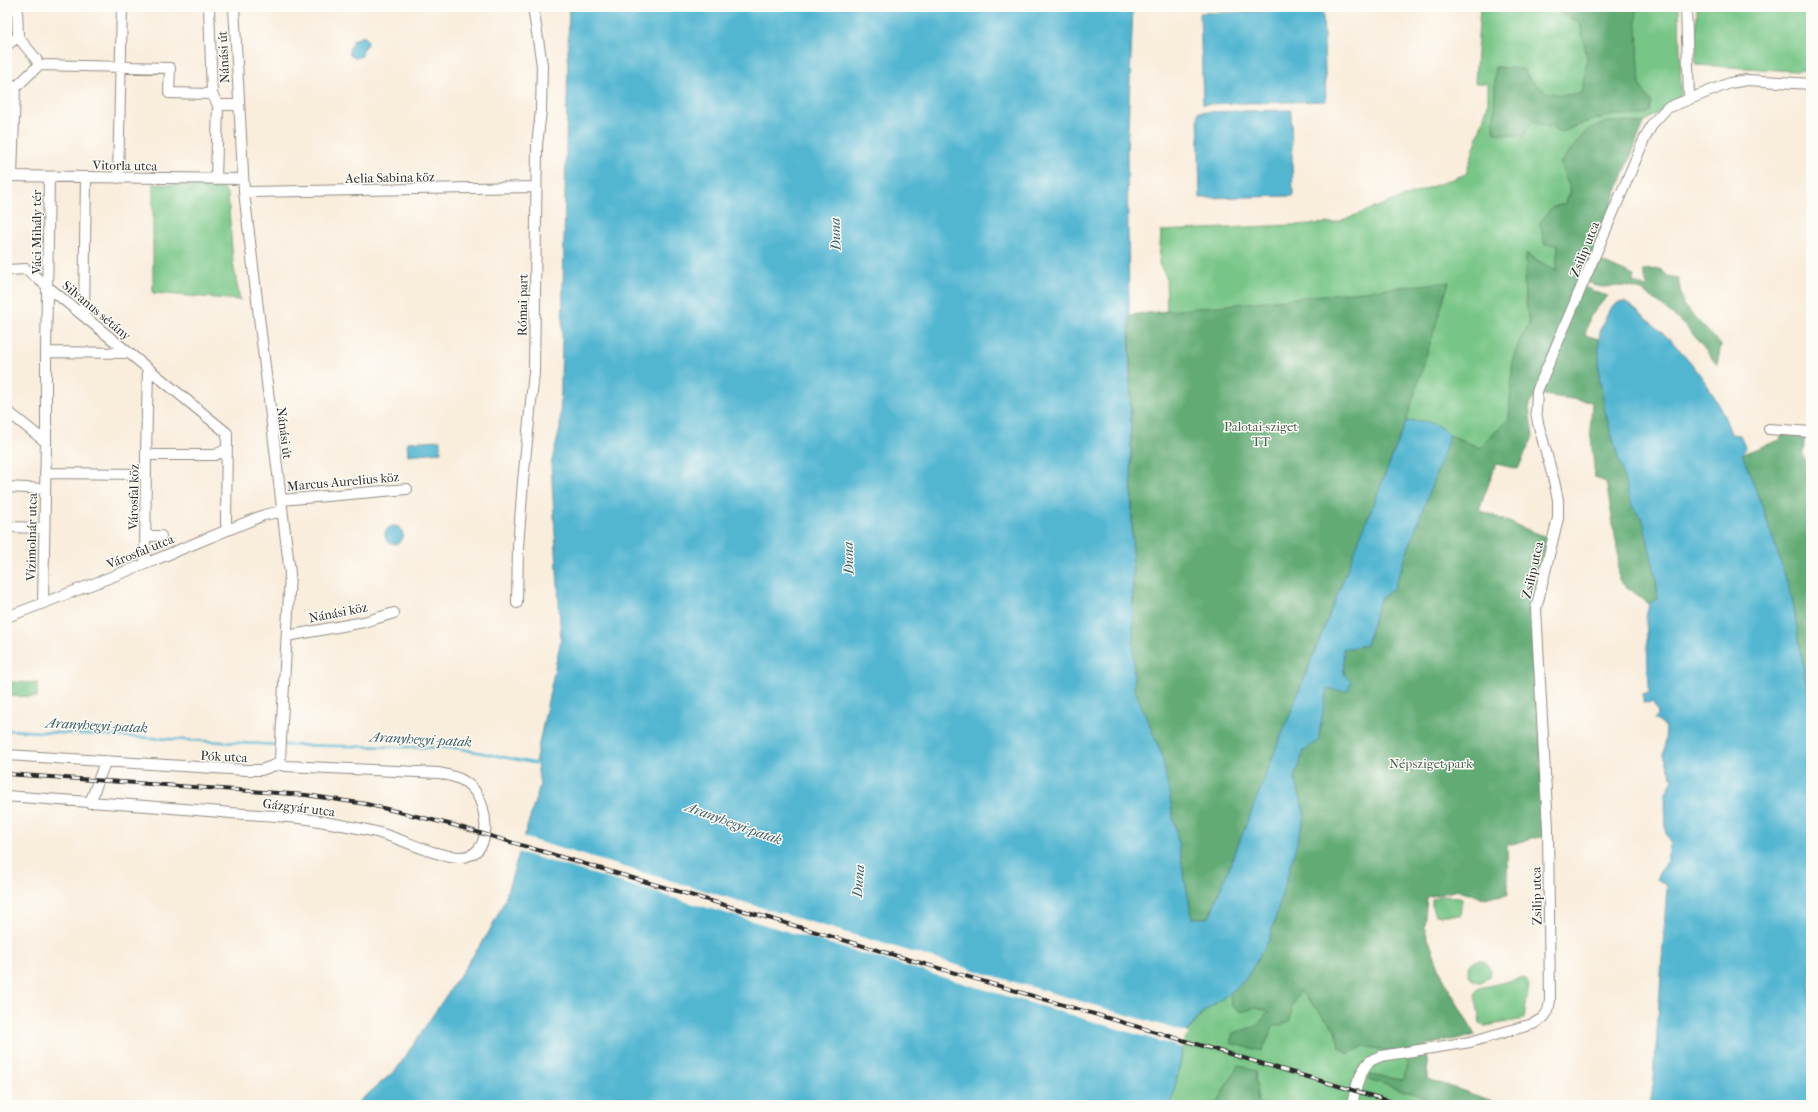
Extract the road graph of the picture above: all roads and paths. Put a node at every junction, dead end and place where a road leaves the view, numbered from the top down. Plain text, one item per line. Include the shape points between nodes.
1 (17, 7) edge
2 (122, 7) edge
3 (209, 7) edge
4 (234, 7) edge
5 (533, 7) edge
6 (1686, 7) edge
7 (18, 37) junction
8 (7, 45) edge
9 (39, 65) junction
10 (121, 67) junction
11 (7, 80) edge
12 (1811, 84) edge
13 (15, 88) junction
14 (212, 94) junction
15 (1689, 98) junction
16 (218, 105) junction
17 (239, 105) junction
18 (10, 176) edge
19 (49, 177) junction
20 (86, 178) junction
21 (118, 178) junction
22 (243, 179) junction
23 (216, 180) junction
24 (536, 188) junction
25 (244, 192) junction
26 (7, 270) edge
27 (48, 287) junction
28 (84, 316) junction
29 (46, 352) junction
30 (128, 353) junction
31 (148, 369) junction
32 (7, 411) edge
33 (1769, 429) dead end
34 (1811, 432) edge
35 (46, 442) junction
36 (225, 450) junction
37 (146, 454) junction
38 (45, 472) junction
39 (146, 474) junction
40 (7, 487) edge
41 (45, 489) junction
42 (407, 489) dead end
43 (281, 500) junction
44 (282, 512) junction
45 (7, 527) edge
46 (44, 528) junction
47 (228, 530) junction
48 (145, 536) junction
49 (161, 536) dead end
50 (145, 564) junction
51 (43, 603) junction
52 (517, 603) dead end
53 (394, 613) dead end
54 (7, 617) edge
55 (286, 636) junction
56 (7, 754) edge
57 (279, 761) junction
58 (105, 762) junction
59 (439, 773) joint
60 (7, 796) edge
61 (90, 803) junction
62 (1352, 1105) edge

1 - 7 street
2 - 10 street
3 - 14 street, Nánási út
4 - 17 street, Nánási út
5 - 24 street, Római part via 542,65
6 - 15 street
7 - 8 street
7 - 9 street
9 - 10 street
9 - 13 street
10 - 14 street, Nánási út via 170,68 169,93
10 - 21 street
11 - 13 street
12 - 15 street, Zsilip utca via 1747,80 1730,83
13 - 18 street
14 - 16 street, Nánási út
15 - 62 street, Zsilip utca via 1667,108 1644,140 1538,391 1538,423 1558,500 1558,518 1536,609 1548,828 1548,1011 1544,1018 1533,1024 1470,1042 1381,1056 1371,1060 1359,1080
16 - 17 street
16 - 23 street
17 - 22 street, Nánási út
18 - 19 street, Vitorla utca
19 - 20 street, Vitorla utca
19 - 27 street, Váci Mihály tér
20 - 21 street, Vitorla utca
20 - 28 street
21 - 23 street, Vitorla utca
22 - 23 street, Vitorla utca
22 - 25 street, Nánási út
24 - 25 street, Aelia Sabina köz
24 - 52 street, Római part via 534,372 518,547
25 - 43 street, Nánási út
26 - 27 street, Silvanus sétány via 26,269
27 - 28 street, Silvanus sétány
27 - 29 street, Silvanus sétány
28 - 30 street, Silvanus sétány
29 - 30 street, Silvanus sétány
29 - 35 street, Vízimolnár utca
30 - 31 street, Silvanus sétány
31 - 36 street, Silvanus sétány via 227,432
31 - 37 street
32 - 35 street
33 - 34 street
35 - 38 street, Vízimolnár utca
36 - 37 street via 215,455
36 - 47 street, Silvanus sétány
37 - 39 street, Városfal köz
38 - 39 street
38 - 41 street, Vízimolnár utca
39 - 48 street, Városfal köz
40 - 41 street
41 - 46 street, Vízimolnár utca
42 - 43 street, Marcus Aurelius köz
43 - 44 street, Nánási út
44 - 47 street, Városfal utca via 264,515
44 - 55 street, Nánási út via 290,574
45 - 46 street
46 - 51 street, Vízimolnár utca
47 - 50 street, Városfal utca
48 - 49 street
48 - 50 street, Városfal köz
50 - 51 street, Városfal utca
51 - 54 street, Városfal utca
53 - 55 street, Nánási köz via 364,622
55 - 57 street, Nánási út
56 - 58 street, Pók utca
57 - 58 street, Pók utca via 261,770
57 - 59 street, Pók utca via 285,766
58 - 61 street
59 - 61 street, Gázgyár utca via 458,777 473,789 482,804 486,816 486,829 479,848 472,854 462,857 447,856 376,832 313,820
60 - 61 street, Gázgyár utca

